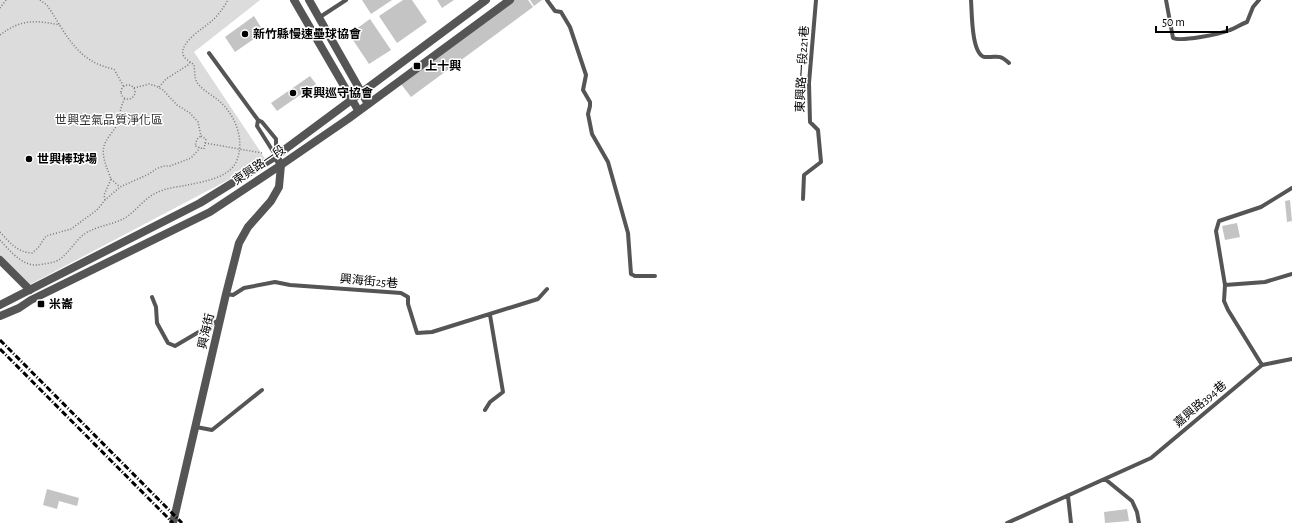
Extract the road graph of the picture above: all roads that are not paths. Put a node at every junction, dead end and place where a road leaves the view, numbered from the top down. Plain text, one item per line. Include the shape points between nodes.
1 (294, 0) edge
2 (309, 0) edge
3 (346, 0) edge
4 (486, 0) edge
5 (510, 0) edge
6 (547, 0) edge
7 (816, 0) edge
8 (971, 0) edge
9 (1166, 0) edge
10 (1258, 0) edge
11 (320, 18) junction
12 (209, 53) dead end
13 (1009, 63) dead end
14 (361, 93) junction
15 (352, 99) junction
16 (368, 104) junction
17 (358, 110) junction
18 (258, 120) junction
19 (276, 156) junction
20 (281, 166) junction
21 (1292, 188) edge
22 (803, 199) dead end
23 (0, 260) edge
24 (1292, 274) edge
25 (655, 276) dead end
26 (1225, 285) junction
27 (547, 288) dead end
28 (30, 290) junction
29 (226, 294) junction
30 (152, 297) dead end
31 (0, 305) edge
32 (490, 315) junction
33 (0, 316) edge
34 (221, 319) junction
35 (1292, 359) edge
36 (1262, 365) junction
37 (262, 390) dead end
38 (485, 410) dead end
39 (196, 427) junction
40 (1105, 479) junction
41 (1068, 496) junction
42 (173, 523) edge
43 (1007, 523) edge
44 (1071, 523) edge
45 (1139, 523) edge

1 - 15 street
2 - 11 street
3 - 11 lane
4 - 14 street, 東興路一段
5 - 16 street, 東興路一段
6 - 25 lane via 555,11 561,12 566,19 586,75 583,90 590,102 588,114 592,134 608,162 628,233 631,274
7 - 22 lane, 東興路一段221巷 via 809,82 810,122 818,130 821,162 804,174
8 - 13 lane via 974,43 981,55 998,56
9 - 10 lane via 1173,38 1178,40 1228,31 1247,22
11 - 14 street
12 - 18 lane
14 - 15 street, 東興路一段
14 - 16 street
15 - 17 street
15 - 19 street, 東興路一段
16 - 17 street, 東興路一段
17 - 20 street, 東興路一段
18 - 19 lane via 257,126
18 - 19 lane via 276,140
19 - 20 street
19 - 28 street, 東興路一段 via 200,203
20 - 29 street, 興海街 via 279,187 239,243
20 - 33 street, 東興路一段 via 210,212
21 - 26 lane via 1261,207 1220,221 1216,231
23 - 28 street
24 - 26 lane via 1265,282
26 - 36 lane via 1224,301 1228,310
27 - 32 lane, 興海街25巷 via 538,299
28 - 31 street, 東興路一段
29 - 32 lane, 興海街25巷 via 233,295 244,288 274,282 401,293 408,297 417,332 422,333
29 - 34 street, 興海街
30 - 34 lane via 157,322 171,346
32 - 38 lane via 502,392
34 - 39 street, 興海街
35 - 36 lane
36 - 40 lane, 嘉興路394巷 via 1151,458
37 - 39 lane via 212,430
39 - 42 street, 興海街
40 - 41 lane, 嘉興路394巷
40 - 45 lane via 1132,501
41 - 43 lane, 嘉興路394巷
41 - 44 lane

